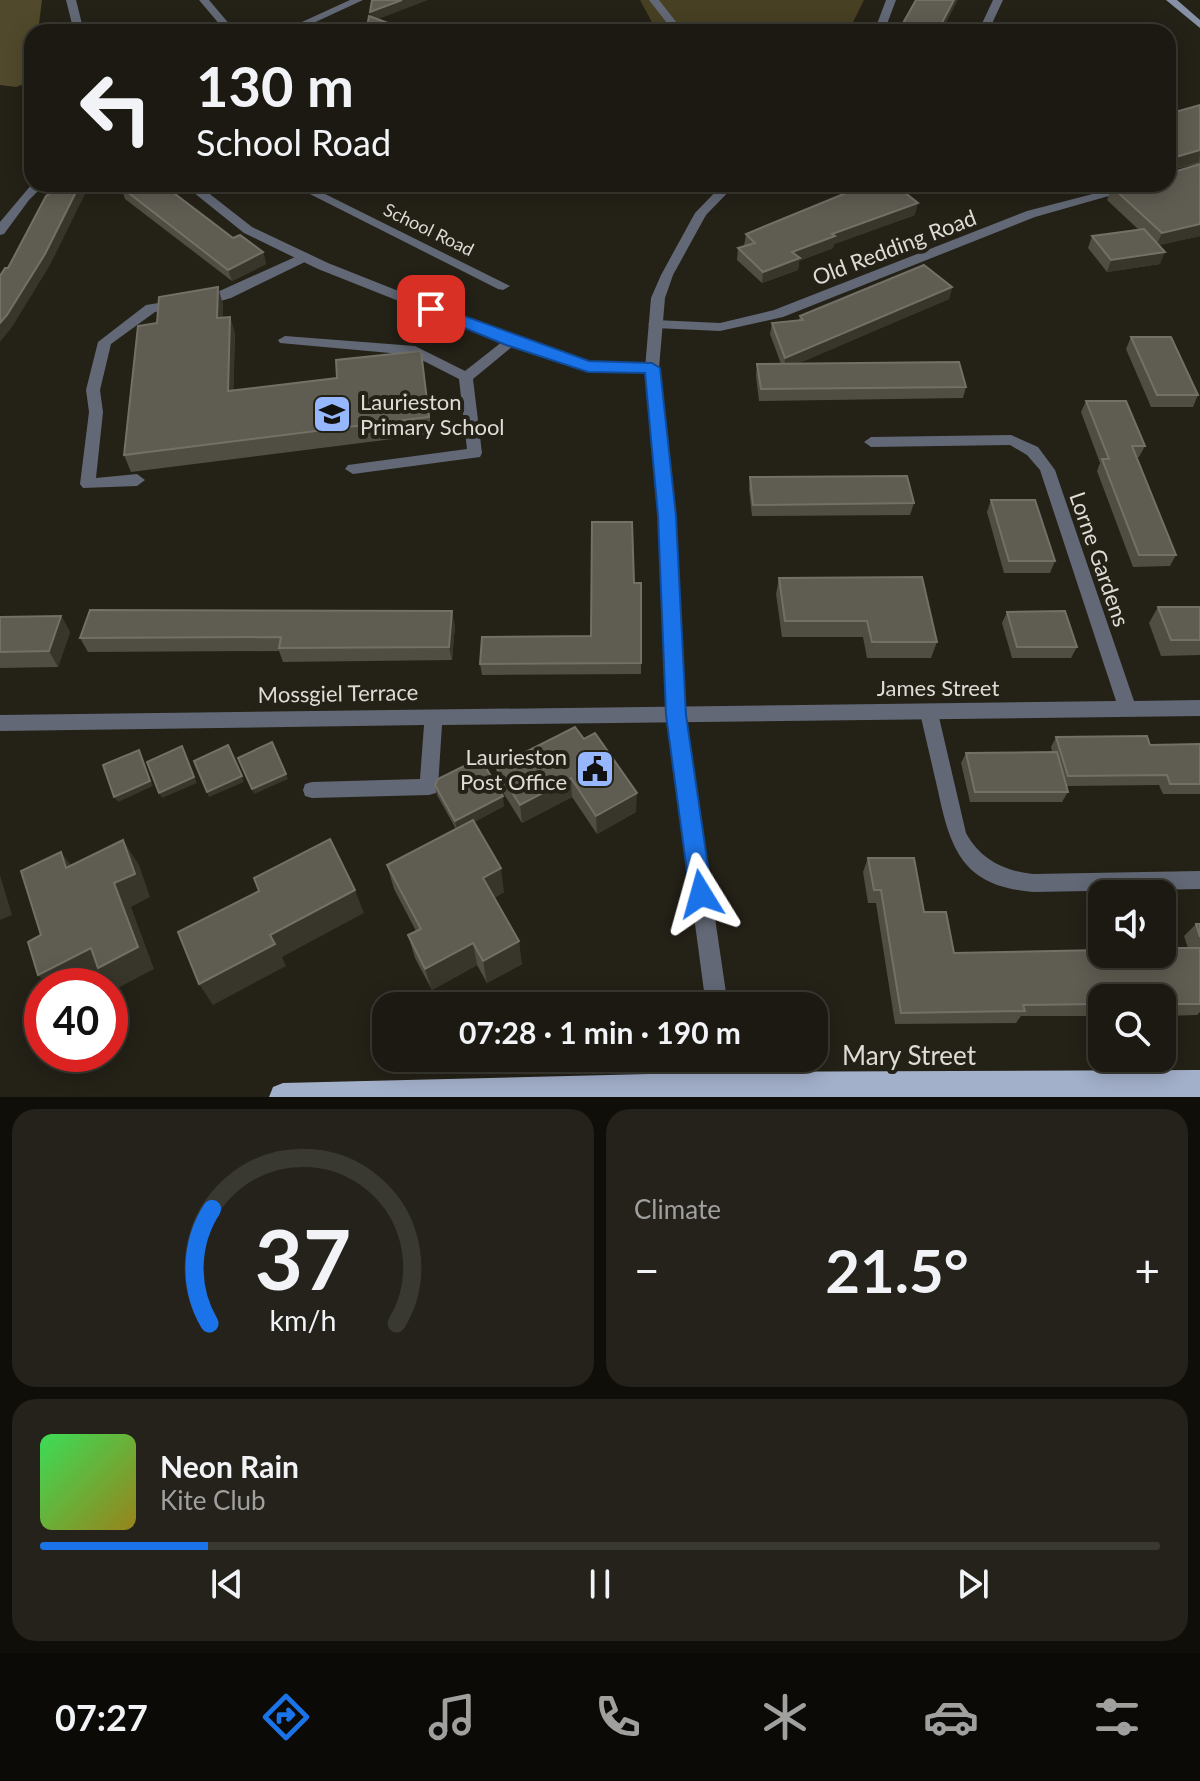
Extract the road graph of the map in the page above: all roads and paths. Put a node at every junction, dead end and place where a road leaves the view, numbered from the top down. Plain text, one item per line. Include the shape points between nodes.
1 (71, 0) edge
2 (204, 0) edge
3 (358, 0) edge
4 (654, 0) edge
5 (891, 0) edge
6 (998, 0) edge
7 (1171, 0) edge
8 (304, 23) edge
9 (77, 24) edge
10 (224, 24) edge
11 (673, 24) edge
12 (884, 24) edge
13 (987, 24) edge
14 (1200, 25) edge
15 (30, 192) edge
16 (199, 192) edge
17 (312, 192) edge
18 (722, 192) edge
19 (1115, 192) edge
20 (0, 231) edge
21 (304, 257) junction
22 (503, 286) dead end
23 (655, 324) junction
24 (285, 340) dead end
25 (512, 341) junction
26 (652, 368) junction
27 (466, 377) junction
28 (871, 442) dead end
29 (353, 469) dead end
30 (137, 480) dead end
31 (1127, 708) junction
32 (1200, 708) edge
33 (929, 713) junction
34 (676, 715) junction
35 (434, 716) junction
36 (0, 723) edge
37 (312, 790) dead end
38 (1200, 880) edge
39 (715, 992) edge
40 (1200, 1084) edge
41 (729, 1091) edge
42 (580, 1093) edge
43 (283, 1097) edge

1 - 9 street
2 - 10 street
3 - 8 street
4 - 11 street
5 - 12 street
6 - 13 street
7 - 14 main road
15 - 20 street
16 - 21 street via 248,230
17 - 22 street, School Road
18 - 23 street via 681,245 658,298
19 - 23 street, Old Redding Road via 1031,214 778,314 720,327
21 - 25 street
21 - 30 street via 210,302 151,308 105,342 93,390 96,412 88,484
23 - 26 street
24 - 27 street via 415,351
25 - 26 street via 588,366
25 - 27 street
26 - 34 street via 667,516
27 - 29 street via 475,453
28 - 31 street, Lorne Gardens via 1011,440 1039,456
31 - 32 street, James Street
31 - 33 street, James Street
33 - 34 street, James Street
33 - 38 street via 957,835 966,852 997,876 1033,883
34 - 35 street, Mossgiel Terrace
34 - 39 street
35 - 36 street, Mossgiel Terrace
35 - 37 street via 429,787
40 - 41 main road, Mary Street
41 - 42 main road, Mary Street
42 - 43 main road, Mary Street

